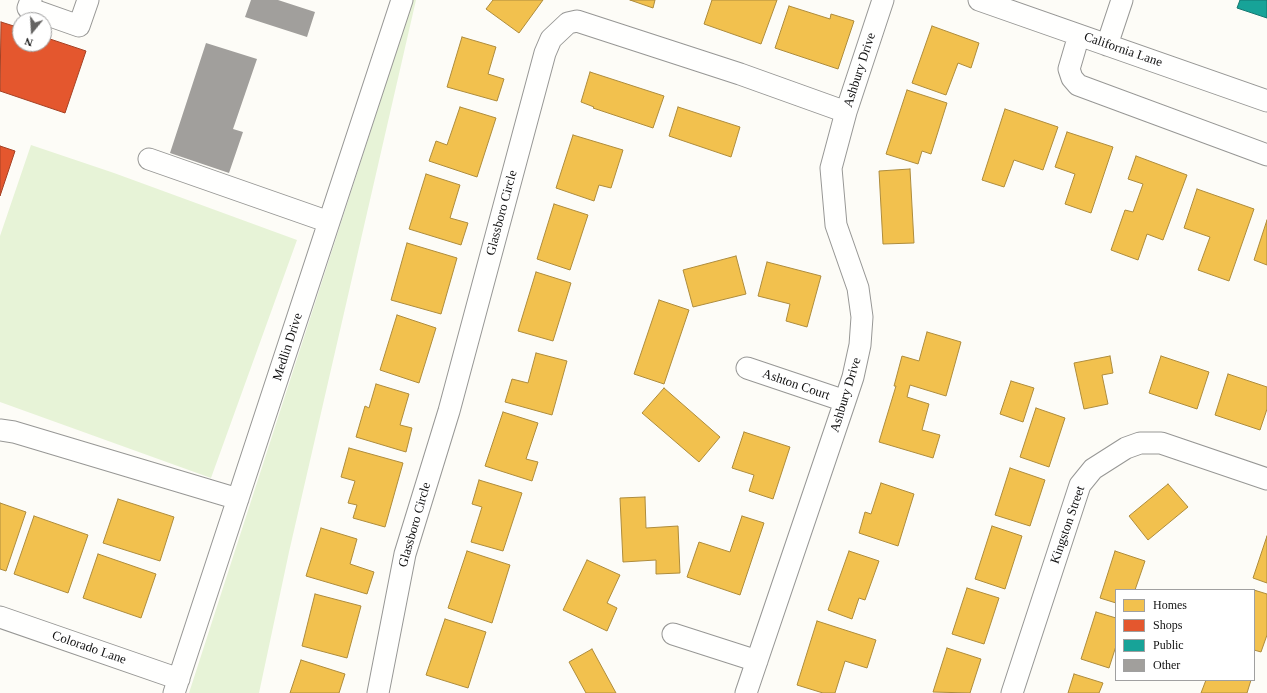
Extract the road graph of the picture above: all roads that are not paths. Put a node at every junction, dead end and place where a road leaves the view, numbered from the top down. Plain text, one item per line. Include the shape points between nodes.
1 (31, 0) edge
2 (88, 0) edge
3 (402, 0) edge
4 (883, 0) edge
5 (979, 0) edge
6 (1122, 0) edge
7 (1079, 35) junction
8 (1107, 45) junction
9 (1267, 101) edge
10 (846, 112) junction
11 (1267, 154) edge
12 (149, 159) dead end
13 (329, 222) junction
14 (747, 368) dead end
15 (846, 401) junction
16 (0, 430) edge
17 (1267, 479) edge
18 (238, 499) junction
19 (0, 617) edge
20 (673, 634) dead end
21 (757, 661) junction
22 (177, 686) edge
23 (378, 693) edge
24 (746, 693) edge
25 (1012, 693) edge

1 - 2 street via 28,8 79,26
3 - 13 street, Medlin Drive
4 - 10 street, Ashbury Drive
5 - 7 street, California Lane
6 - 8 street
7 - 8 street, California Lane
7 - 11 street via 1069,68 1072,78 1078,85
8 - 9 street, California Lane
10 - 15 street, Ashbury Drive via 831,168 836,225 858,288 862,317 860,345
10 - 23 street, Glassboro Circle via 740,74 577,21 568,23 551,39 543,60 449,411 405,554
12 - 13 street
13 - 18 street, Medlin Drive
14 - 15 street, Ashton Court
15 - 21 street, Ashbury Drive
16 - 18 street
17 - 25 street, Kingston Street via 1161,443 1140,443 1126,448 1093,469 1080,485
18 - 22 street, Medlin Drive
19 - 22 street, Colorado Lane
20 - 21 street
21 - 24 street, Ashbury Drive

